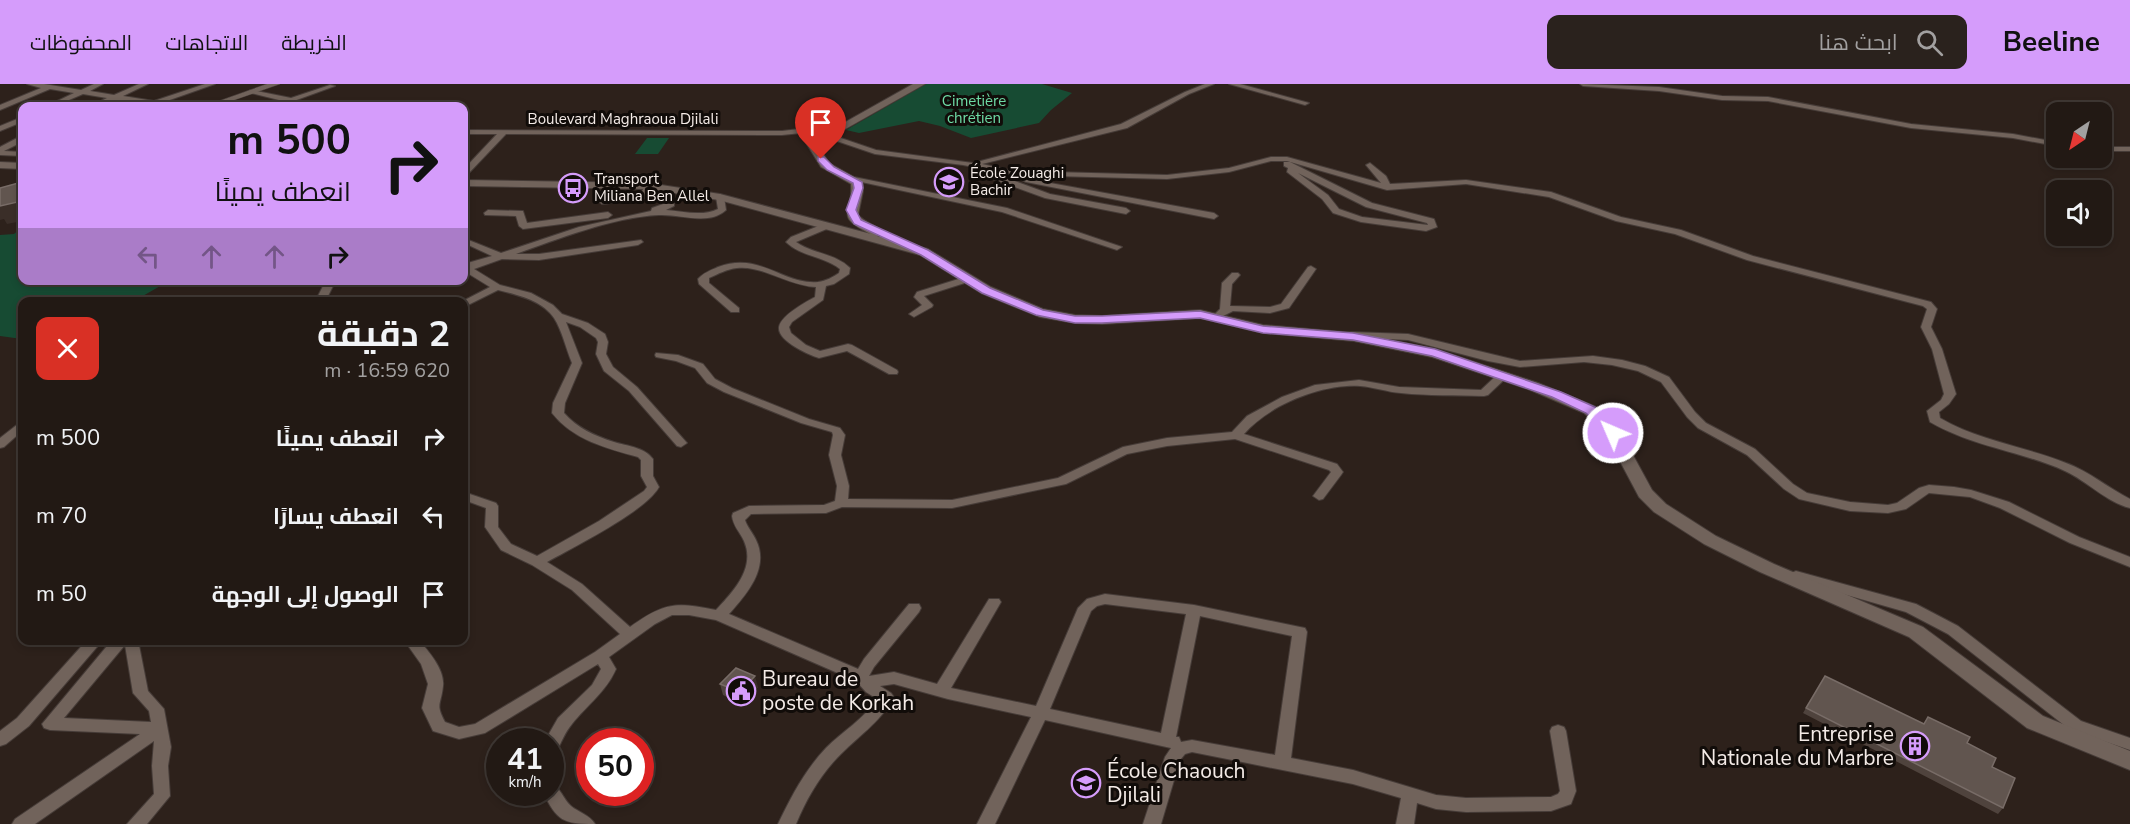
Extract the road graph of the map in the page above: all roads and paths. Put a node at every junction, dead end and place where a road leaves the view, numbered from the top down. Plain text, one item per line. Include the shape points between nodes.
1 (30, 84) edge
2 (100, 84) edge
3 (145, 84) edge
4 (212, 84) edge
5 (276, 84) edge
6 (322, 84) edge
7 (920, 84) edge
8 (1211, 84) edge
9 (1232, 84) edge
10 (1583, 84) edge
11 (1657, 84) edge
12 (52, 86) edge
13 (82, 92) junction
14 (251, 92) junction
15 (1684, 93) junction
16 (116, 97) junction
17 (291, 101) junction
18 (59, 102) edge
19 (104, 102) edge
20 (148, 102) edge
21 (157, 102) edge
22 (222, 102) edge
23 (288, 102) edge
24 (1305, 103) dead end
25 (0, 108) edge
26 (0, 114) edge
27 (18, 118) edge
28 (18, 121) edge
29 (0, 129) edge
30 (468, 132) edge
31 (504, 132) junction
32 (0, 134) edge
33 (816, 134) junction
34 (18, 136) edge
35 (18, 140) edge
36 (2046, 142) edge
37 (18, 146) edge
38 (2112, 149) edge
39 (2130, 149) edge
40 (0, 151) edge
41 (18, 153) edge
42 (468, 157) edge
43 (481, 157) junction
44 (1275, 159) junction
45 (969, 164) junction
46 (0, 165) edge
47 (1370, 165) dead end
48 (18, 166) edge
49 (1293, 167) junction
50 (979, 168) junction
51 (468, 169) edge
52 (852, 178) junction
53 (468, 183) edge
54 (1386, 187) junction
55 (646, 191) junction
56 (720, 197) junction
57 (603, 201) dead end
58 (1126, 211) dead end
59 (488, 213) dead end
60 (1214, 216) dead end
61 (826, 226) junction
62 (638, 242) dead end
63 (468, 243) dead end
64 (1117, 247) dead end
65 (924, 252) junction
66 (501, 256) junction
67 (468, 266) edge
68 (468, 269) edge
69 (1311, 269) dead end
70 (1235, 275) dead end
71 (969, 279) junction
72 (821, 285) junction
73 (497, 287) junction
74 (468, 302) edge
75 (735, 310) dead end
76 (1220, 313) junction
77 (914, 314) dead end
78 (558, 316) junction
79 (1340, 335) junction
80 (660, 356) dead end
81 (893, 372) dead end
82 (1502, 376) junction
83 (18, 429) edge
84 (1236, 435) junction
85 (681, 443) dead end
86 (0, 444) edge
87 (1319, 495) dead end
88 (468, 497) edge
89 (840, 503) junction
90 (2130, 504) edge
91 (537, 562) junction
92 (2130, 562) edge
93 (1767, 568) junction
94 (994, 602) dead end
95 (914, 608) dead end
96 (1194, 610) junction
97 (719, 616) junction
98 (629, 634) junction
99 (92, 645) edge
100 (117, 645) edge
101 (132, 645) edge
102 (415, 645) edge
103 (600, 656) junction
104 (864, 680) junction
105 (941, 691) junction
106 (1041, 713) junction
107 (560, 728) edge
108 (160, 729) junction
109 (1558, 731) dead end
110 (0, 740) edge
111 (1167, 741) junction
112 (2130, 744) edge
113 (1192, 746) junction
114 (2130, 761) edge
115 (1282, 764) junction
116 (1410, 794) junction
117 (559, 806) edge
118 (21, 824) edge
119 (136, 824) edge
120 (586, 824) edge
121 (787, 824) edge
122 (986, 824) edge
123 (1152, 824) edge
124 (1405, 824) edge

1 - 12 street
2 - 13 street
3 - 16 street
4 - 21 street
5 - 14 street
6 - 17 street via 332,86
7 - 33 main road via 852,121
8 - 45 street via 1119,128
9 - 24 street
10 - 15 street
11 - 15 street via 1682,89
12 - 13 street
12 - 25 street
13 - 16 street
13 - 18 street
14 - 17 street
14 - 22 street
15 - 36 street via 1784,101 1911,126
16 - 19 street
16 - 20 street
17 - 23 street
26 - 27 street
28 - 29 street
30 - 31 street, Boulevard Maghraoua Djilali
31 - 33 street, Boulevard Maghraoua Djilali
31 - 43 street
32 - 34 street
33 - 45 street, Boulevard Maghraoua Djilali via 874,152
33 - 52 main road via 818,154 825,165
35 - 40 street
37 - 40 street
38 - 39 street
40 - 41 street
42 - 43 street
43 - 51 street
44 - 45 street via 1229,170 1167,177 1014,173
44 - 49 street
44 - 54 street via 1308,164
45 - 50 street
46 - 48 main road
47 - 54 street
49 - 49 street via 1369,205 1431,221 1433,227 1361,219 1336,211 1325,197 1290,170
50 - 58 street via 1048,196
50 - 60 street
52 - 64 street via 1004,210
52 - 65 main road via 858,188 851,210 857,222
53 - 55 main road
54 - 90 street via 1466,182 1551,195 1618,219 1678,232 1750,258 1927,304 1932,309 1926,327 1950,394 1933,411 1934,420 1946,428 2079,473
55 - 56 main road
55 - 57 street
55 - 59 street via 671,204 658,210 523,226 520,213
56 - 61 main road
56 - 66 street via 722,210 712,214 658,212 635,216 568,231
61 - 65 main road
61 - 72 street via 791,242 844,268 838,278
62 - 66 street via 553,256
63 - 66 street
65 - 71 main road
66 - 67 street
68 - 73 street
69 - 76 street via 1285,306 1272,310 1236,307
70 - 76 street via 1227,284
71 - 76 main road via 1016,304 1059,317 1102,320
71 - 77 street via 920,294 928,305
72 - 75 street via 739,265 706,276 704,284
72 - 81 street via 820,298 785,322 787,339 819,355 848,347
73 - 74 street
73 - 78 street via 528,295
76 - 79 main road via 1263,329
78 - 85 street via 602,336 600,354 608,369 633,389
78 - 91 street via 577,363 558,413 592,438 642,454 647,459 647,476 653,487 649,494 604,524
79 - 82 main road via 1435,353
79 - 92 street via 1392,335 1523,364 1584,359 1638,367 1671,384 1701,424 1753,453 1784,484 1803,495 1826,503 1885,510 1898,507 1921,490 1973,495 2004,504 2068,537
80 - 89 street via 699,366 711,381 728,390 836,430 839,435 835,459 843,478 844,494
82 - 84 street via 1484,393 1400,390 1359,383 1315,388 1251,417
82 - 93 main road via 1557,394 1590,410 1613,433 1645,493 1660,508 1710,540
83 - 86 street
84 - 87 street via 1333,467 1337,472
84 - 89 street via 1123,451 1062,481 952,504
88 - 91 street via 492,506 492,527 506,547
89 - 97 street via 826,509 749,510 738,516 756,559 750,576
91 - 98 street via 577,587
93 - 112 street via 1911,608 1953,630 2075,725
93 - 114 main road via 1916,632 2035,722
94 - 105 street
95 - 104 street via 869,663
96 - 106 street via 1105,599 1092,602 1085,608
96 - 111 street
96 - 115 street via 1300,632
97 - 98 street via 670,610
97 - 104 street
98 - 103 street
99 - 110 street via 23,722
100 - 108 street via 50,724
101 - 108 street via 141,693 156,709
102 - 103 street via 428,662 436,684 430,708 439,728 459,733 479,729
103 - 107 street via 609,669 605,679
104 - 105 street via 894,678
104 - 121 street via 886,697 878,712 825,759
105 - 106 street
106 - 111 street
106 - 122 street
108 - 118 street
108 - 119 street via 162,796
109 - 116 street via 1568,791 1565,799 1551,804 1466,805
111 - 113 street
113 - 115 street
113 - 123 street via 1180,749 1173,757
115 - 116 street via 1353,777
116 - 124 street
117 - 120 street

